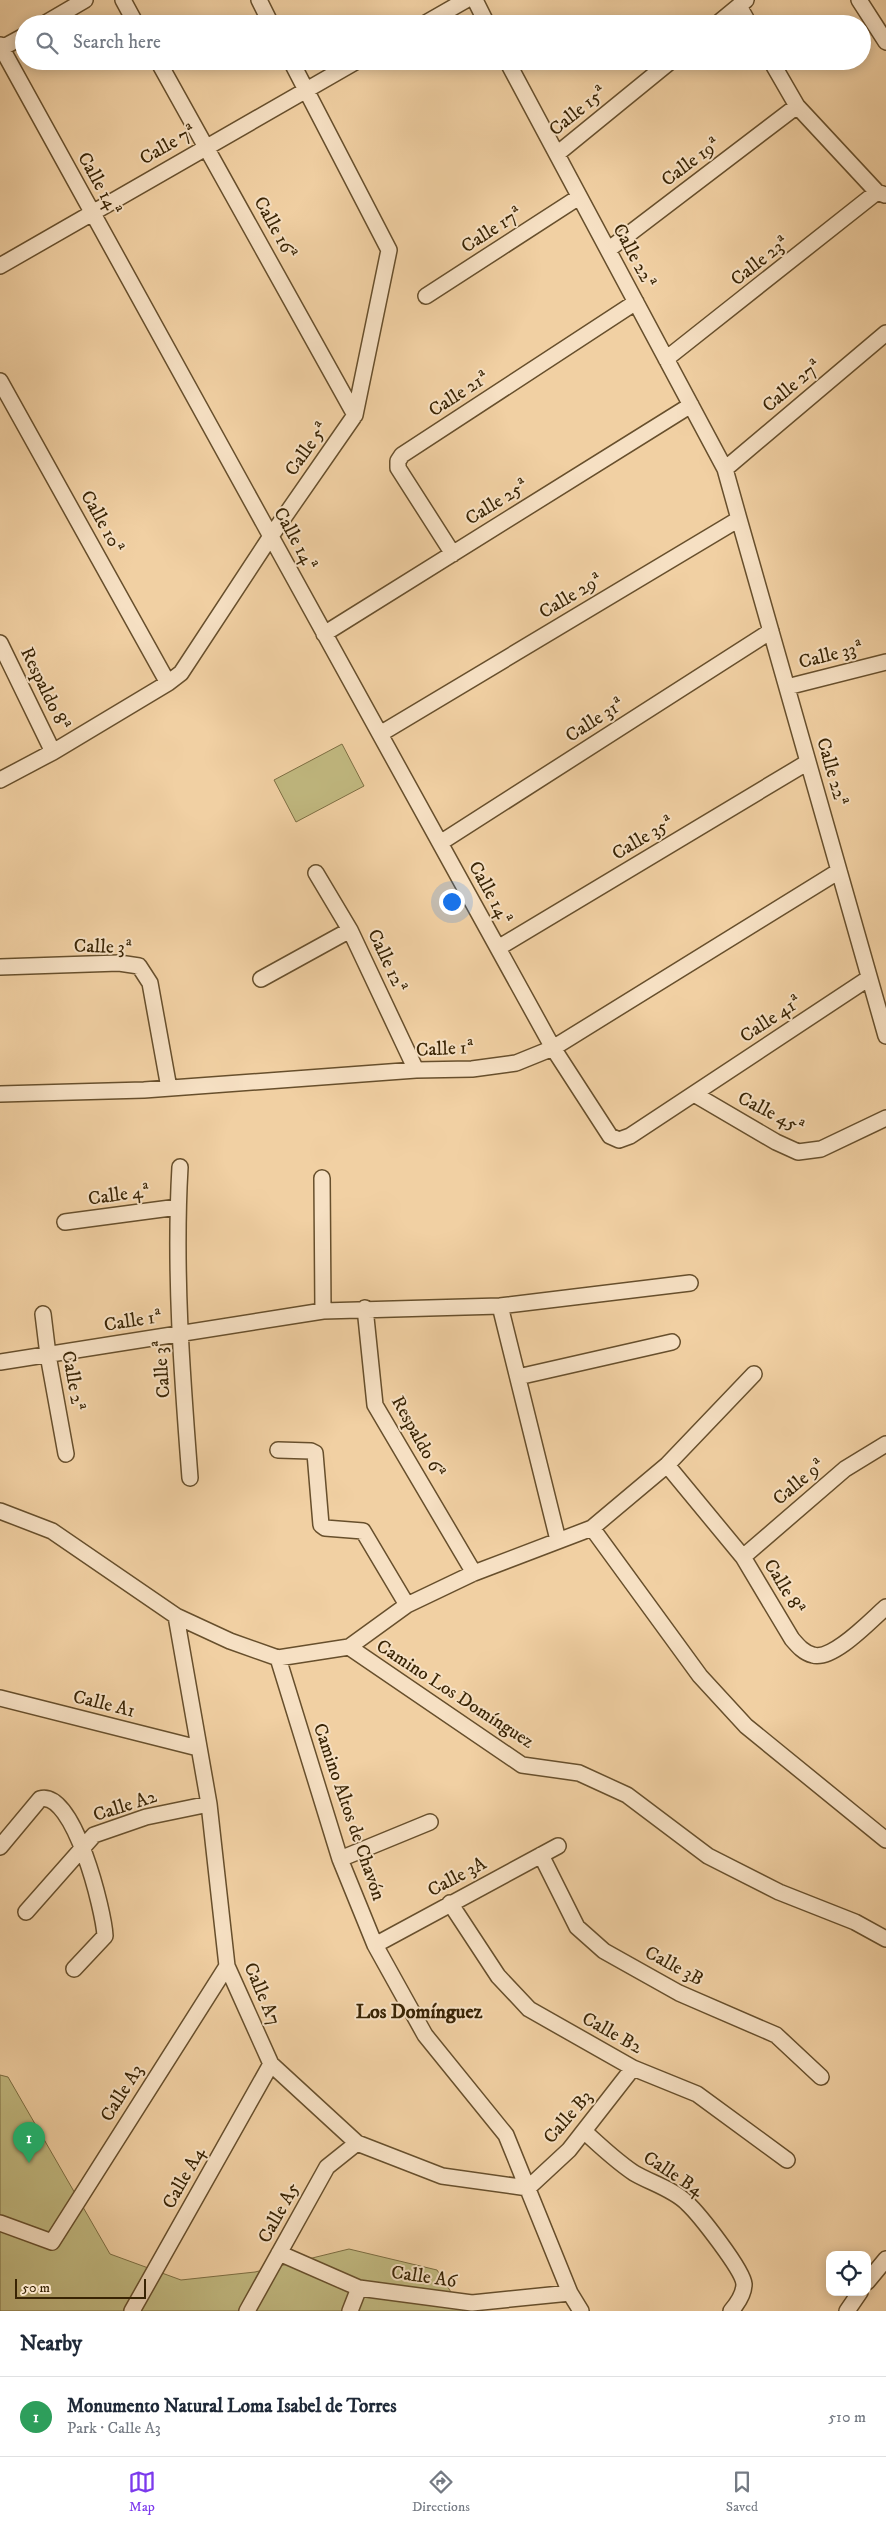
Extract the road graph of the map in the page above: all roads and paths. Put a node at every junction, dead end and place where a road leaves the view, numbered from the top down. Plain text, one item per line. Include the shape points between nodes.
1 (85, 0) edge
2 (123, 0) edge
3 (259, 0) edge
4 (466, 0) edge
5 (475, 0) edge
6 (859, 0) edge
7 (742, 3) edge
8 (59, 15) edge
9 (131, 15) edge
10 (267, 15) edge
11 (440, 15) edge
12 (483, 15) edge
13 (728, 15) edge
14 (746, 15) edge
15 (869, 15) edge
16 (871, 19) edge
17 (15, 40) edge
18 (886, 42) edge
19 (1, 46) edge
20 (163, 70) edge
21 (296, 70) edge
22 (341, 70) edge
23 (513, 70) edge
24 (660, 70) edge
25 (776, 70) edge
26 (306, 90) junction
27 (797, 106) junction
28 (207, 146) junction
29 (557, 154) junction
30 (881, 193) edge
31 (579, 198) junction
32 (91, 212) junction
33 (608, 250) junction
34 (0, 266) edge
35 (426, 296) dead end
36 (636, 302) junction
37 (886, 333) edge
38 (666, 359) junction
39 (0, 382) edge
40 (691, 405) junction
41 (355, 415) junction
42 (725, 469) junction
43 (739, 519) junction
44 (270, 536) junction
45 (452, 554) junction
46 (771, 631) junction
47 (324, 634) junction
48 (0, 643) edge
49 (886, 662) edge
50 (168, 683) junction
51 (787, 687) junction
52 (380, 734) junction
53 (53, 752) junction
54 (808, 762) junction
55 (0, 780) edge
56 (440, 843) junction
57 (839, 872) junction
58 (316, 873) dead end
59 (350, 930) junction
60 (498, 948) junction
61 (0, 968) edge
62 (870, 978) junction
63 (261, 979) dead end
64 (886, 1036) edge
65 (553, 1048) junction
66 (416, 1070) junction
67 (169, 1088) junction
68 (0, 1094) edge
69 (694, 1094) junction
70 (886, 1118) edge
71 (180, 1167) dead end
72 (322, 1178) dead end
73 (178, 1207) junction
74 (65, 1222) dead end
75 (690, 1283) dead end
76 (500, 1306) junction
77 (365, 1308) junction
78 (323, 1311) junction
79 (44, 1314) dead end
80 (179, 1334) junction
81 (672, 1342) dead end
82 (48, 1355) junction
83 (0, 1362) edge
84 (754, 1374) dead end
85 (518, 1376) junction
86 (886, 1444) edge
87 (278, 1450) dead end
88 (66, 1454) dead end
89 (667, 1465) junction
90 (190, 1478) dead end
91 (0, 1511) edge
92 (592, 1528) junction
93 (558, 1540) junction
94 (742, 1557) junction
95 (474, 1573) junction
96 (407, 1605) junction
97 (884, 1613) edge
98 (176, 1616) junction
99 (349, 1648) junction
100 (278, 1658) junction
101 (0, 1698) edge
102 (198, 1748) junction
103 (209, 1804) junction
104 (430, 1822) dead end
105 (886, 1840) edge
106 (0, 1846) edge
107 (558, 1846) dead end
108 (83, 1848) junction
109 (541, 1856) junction
110 (340, 1859) junction
111 (450, 1903) junction
112 (26, 1912) dead end
113 (886, 1939) edge
114 (375, 1945) junction
115 (227, 1966) junction
116 (74, 1969) dead end
117 (271, 2064) junction
118 (633, 2068) junction
119 (821, 2077) dead end
120 (584, 2132) junction
121 (357, 2144) junction
122 (787, 2160) dead end
123 (528, 2188) junction
124 (0, 2223) edge
125 (280, 2253) junction
126 (886, 2258) edge
127 (871, 2277) edge
128 (359, 2288) junction
129 (570, 2293) junction
130 (857, 2296) edge
131 (138, 2309) edge
132 (247, 2311) edge
133 (350, 2311) edge
134 (582, 2311) edge
135 (731, 2311) edge
136 (846, 2311) edge

1 - 8 street
2 - 9 street
3 - 10 street
4 - 11 street
5 - 12 street
6 - 15 street
7 - 13 street
7 - 14 street
16 - 18 street
17 - 19 street
19 - 32 street, Calle 14ª
20 - 28 street, Calle 16ª
21 - 26 street, Calle 5ª
22 - 26 street, Calle 7ª
23 - 29 street, Calle 22ª
24 - 29 street, Calle 15ª
25 - 27 street
26 - 28 street, Calle 7ª
26 - 41 street, Calle 5ª via 389,250
27 - 30 street
27 - 33 street, Calle 19ª
28 - 32 street, Calle 7ª
28 - 41 street, Calle 16ª
29 - 31 street, Calle 22ª
30 - 38 street, Calle 23ª
31 - 33 street, Calle 22ª
31 - 35 street, Calle 17ª
32 - 34 street, Calle 7ª
32 - 44 street, Calle 14ª
33 - 36 street, Calle 22ª
36 - 38 street, Calle 22ª
36 - 45 street, Calle 21ª via 402,455 398,468
37 - 42 street, Calle 27ª
38 - 40 street, Calle 22ª
39 - 50 street, Calle 10ª
40 - 42 street, Calle 22ª
40 - 45 street, Calle 25ª
41 - 44 street, Calle 5ª
42 - 43 street
43 - 46 street, Calle 22ª
43 - 52 street, Calle 29ª
44 - 47 street, Calle 14ª
44 - 50 street, Calle 5ª via 181,673
45 - 47 street, Calle 25ª
46 - 51 street, Calle 22ª
46 - 56 street, Calle 31ª
47 - 52 street, Calle 14ª
48 - 53 street, Respaldo 8ª
49 - 51 street, Calle 33ª
50 - 53 street, Calle 5ª
51 - 54 street, Calle 22ª
52 - 56 street, Calle 14ª
53 - 55 street, Calle 5ª
54 - 57 street, Calle 22ª
54 - 60 street, Calle 35ª
56 - 60 street, Calle 14ª
57 - 62 street, Calle 22ª
57 - 65 street, Calle 1ª
58 - 59 street, Calle 12ª
59 - 63 street
59 - 66 street, Calle 12ª
60 - 65 street, Calle 14ª
61 - 67 street, Calle 3ª via 139,966 150,983
62 - 64 street, Calle 22ª
62 - 69 street, Calle 41ª
65 - 66 street, Calle 1ª via 516,1063 472,1069
65 - 69 street, Calle 14ª via 610,1136 619,1140
66 - 67 street, Calle 1ª
67 - 68 street, Calle 1ª
69 - 70 street, Calle 45ª via 798,1152 821,1149
71 - 73 street, Calle 3ª
72 - 78 street
73 - 74 street, Calle 4ª
73 - 80 street, Calle 3ª
75 - 76 street, Calle 1ª
76 - 77 street, Calle 1ª
76 - 85 street
77 - 78 street, Calle 1ª
77 - 95 street, Respaldo 6ª via 375,1405
78 - 80 street, Calle 1ª
79 - 82 street, Calle 2ª
80 - 82 street, Calle 1ª
80 - 90 street, Calle 3ª
81 - 85 street
82 - 83 street, Calle 1ª
82 - 88 street, Calle 2ª
84 - 89 street
85 - 93 street
86 - 94 street, Calle 9ª via 845,1469
87 - 96 street via 315,1453 321,1525 364,1531
89 - 92 street
89 - 94 street, Calle 8ª
91 - 98 street, Camino Los Domínguez via 52,1531
92 - 93 street
92 - 105 street via 700,1676 746,1726
93 - 95 street
94 - 97 street, Calle 8ª via 792,1639 802,1650 814,1656 828,1655
95 - 96 street
96 - 99 street
98 - 100 street, Camino Los Domínguez
98 - 102 street, Calle A7
99 - 100 street, Camino Los Domínguez
99 - 113 street, Camino Los Domínguez via 522,1765 578,1773 626,1795 708,1856 778,1892 855,1922
100 - 110 street, Camino Altos de Chavón
101 - 102 street, Calle A1
102 - 103 street, Calle A7
103 - 108 street, Calle A2 via 146,1817 94,1835
103 - 115 street, Calle A7
104 - 110 street
106 - 108 street via 44,1798 70,1819
107 - 109 street, Calle 3A
108 - 112 street, Calle A2
108 - 116 street via 105,1936
109 - 111 street, Calle 3A
109 - 119 street, Calle 3B via 576,1927 604,1951 679,1993 776,2035
110 - 114 street, Camino Altos de Chavón
111 - 114 street, Calle 3A
111 - 118 street, Calle B2 via 498,1976 529,2010
114 - 123 street, Camino Altos de Chavón via 425,2035 506,2135
115 - 117 street, Calle A7
115 - 124 street, Calle A3 via 52,2242
117 - 121 street, Calle A7
117 - 131 street, Calle A4
118 - 120 street, Calle B3
118 - 122 street, Calle B2 via 697,2094
120 - 123 street, Calle B3
120 - 135 street, Calle B4 via 635,2174 680,2198 699,2216 740,2272 744,2284 742,2294
121 - 123 street, Calle A7 via 442,2176
121 - 125 street, Calle A5 via 327,2167
123 - 129 street, Camino Altos de Chavón
125 - 128 street, Calle A6
125 - 132 street, Calle A5
126 - 127 street
128 - 129 street, Calle A6 via 472,2303
128 - 133 street
129 - 134 street, Camino Altos de Chavón
130 - 136 street

